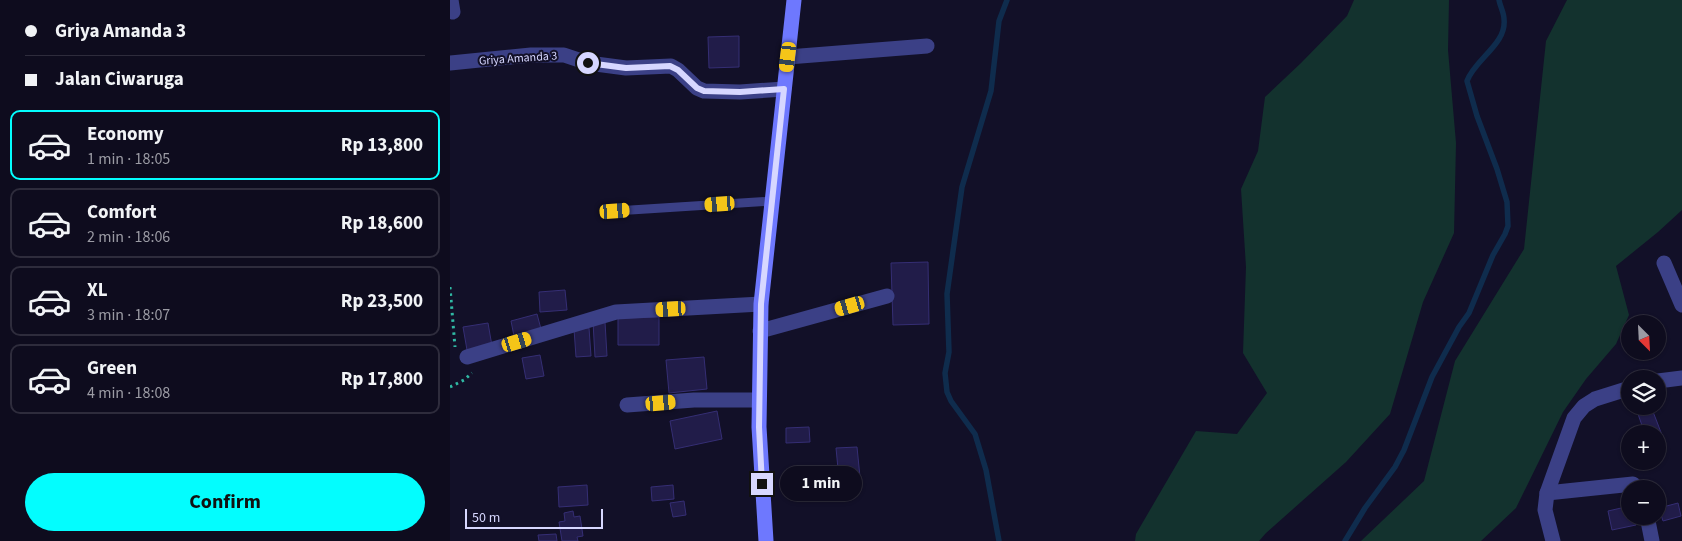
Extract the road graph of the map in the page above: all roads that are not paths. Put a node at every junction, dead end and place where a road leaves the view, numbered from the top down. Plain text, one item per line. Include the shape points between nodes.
1 (794, 0) edge
2 (927, 46) dead end
3 (788, 57) junction
4 (450, 63) edge
5 (784, 89) junction
6 (772, 200) junction
7 (615, 211) dead end
8 (1664, 263) dead end
9 (886, 296) dead end
10 (761, 304) junction
11 (1682, 305) edge
12 (760, 332) junction
13 (467, 357) road end
14 (1682, 378) edge
15 (1666, 381) edge
16 (1621, 391) edge
17 (759, 400) junction
18 (627, 405) dead end
19 (1621, 485) edge
20 (1547, 493) junction
21 (1649, 525) edge
22 (766, 541) edge
23 (1553, 541) edge
24 (1652, 541) edge

1 - 3 street
2 - 3 street
3 - 5 street
4 - 5 street, Griya Amanda 3 via 564,55 588,63 626,68 670,66 704,91
5 - 6 street
6 - 7 lane
6 - 10 street
8 - 11 street
9 - 12 street
10 - 12 street
10 - 13 street via 616,312
12 - 17 street
14 - 15 street
16 - 20 street via 1595,399 1574,418
17 - 18 street
17 - 22 street
19 - 20 street
20 - 23 street via 1545,510
21 - 24 street

